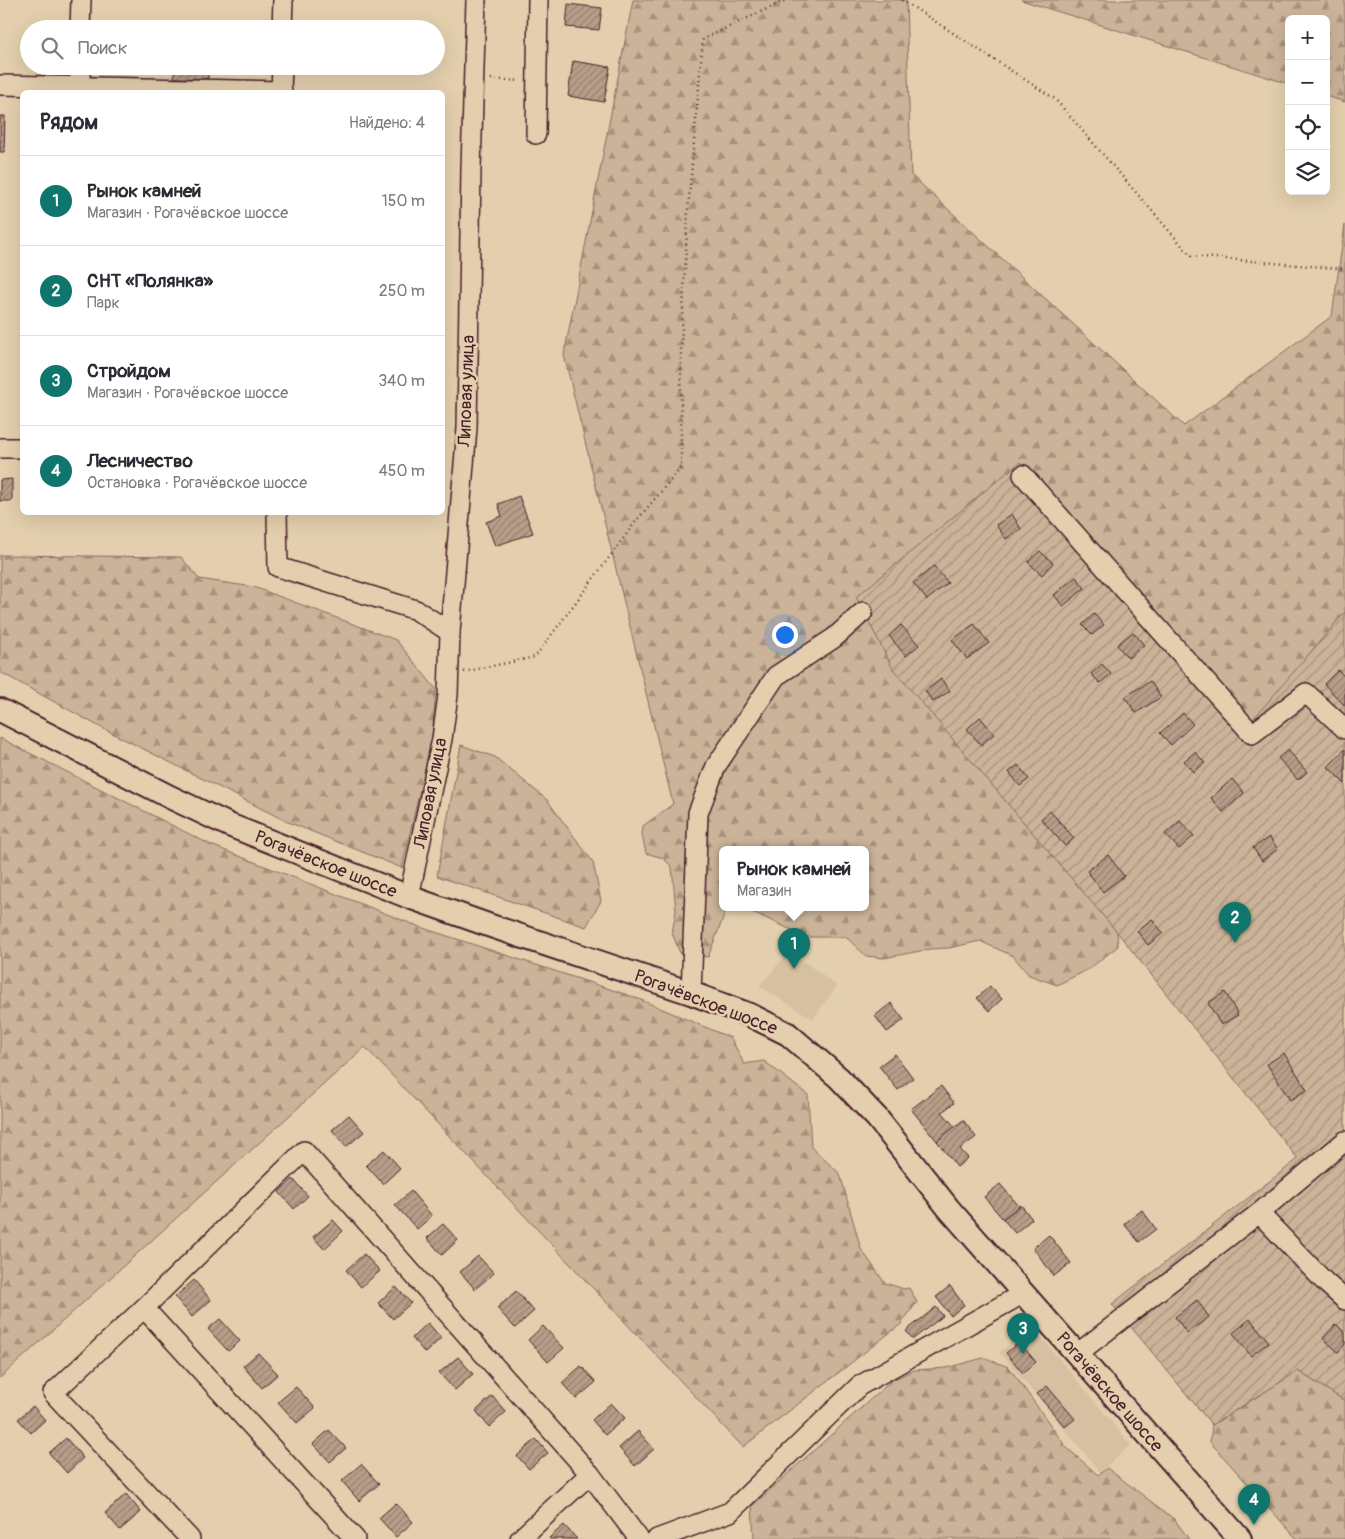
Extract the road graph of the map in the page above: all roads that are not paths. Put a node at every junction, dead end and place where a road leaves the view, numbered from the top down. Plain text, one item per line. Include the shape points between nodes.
1 (81, 0) edge
2 (283, 0) edge
3 (476, 0) edge
4 (538, 0) edge
5 (80, 20) edge
6 (282, 20) edge
7 (80, 75) edge
8 (282, 75) edge
9 (0, 85) edge
10 (80, 90) edge
11 (282, 90) edge
12 (536, 134) dead end
13 (0, 448) edge
14 (20, 448) edge
15 (1023, 475) dead end
16 (277, 515) edge
17 (863, 612) dead end
18 (450, 632) junction
19 (0, 710) edge
20 (1345, 729) edge
21 (409, 897) junction
22 (691, 993) junction
23 (1345, 1141) edge
24 (1259, 1213) junction
25 (1024, 1293) junction
26 (1345, 1300) edge
27 (144, 1308) junction
28 (1077, 1354) junction
29 (590, 1474) junction
30 (190, 1539) edge
31 (356, 1539) edge
32 (520, 1539) edge
33 (638, 1539) edge
34 (657, 1539) edge
35 (1240, 1539) edge

1 - 5 street
2 - 6 street
3 - 18 street, Липовая улица via 467,428
4 - 12 street
7 - 10 street
8 - 11 street
9 - 10 street
13 - 14 street
15 - 20 street via 1252,734 1306,693
16 - 18 street via 278,567 416,610
17 - 22 street via 834,638 776,676 716,766 698,813
18 - 21 street, Липовая улица via 448,695 442,739
19 - 21 main road, Рогачёвское шоссе via 230,825
21 - 22 main road, Рогачёвское шоссе
22 - 25 main road, Рогачёвское шоссе via 764,1021 788,1034 839,1078
23 - 24 street
24 - 26 street
24 - 28 street
25 - 28 main road, Рогачёвское шоссе
25 - 34 street via 859,1386 730,1512
27 - 29 street via 304,1151
27 - 30 street via 53,1393
27 - 31 street
28 - 35 main road, Рогачёвское шоссе
29 - 32 street
29 - 33 street

